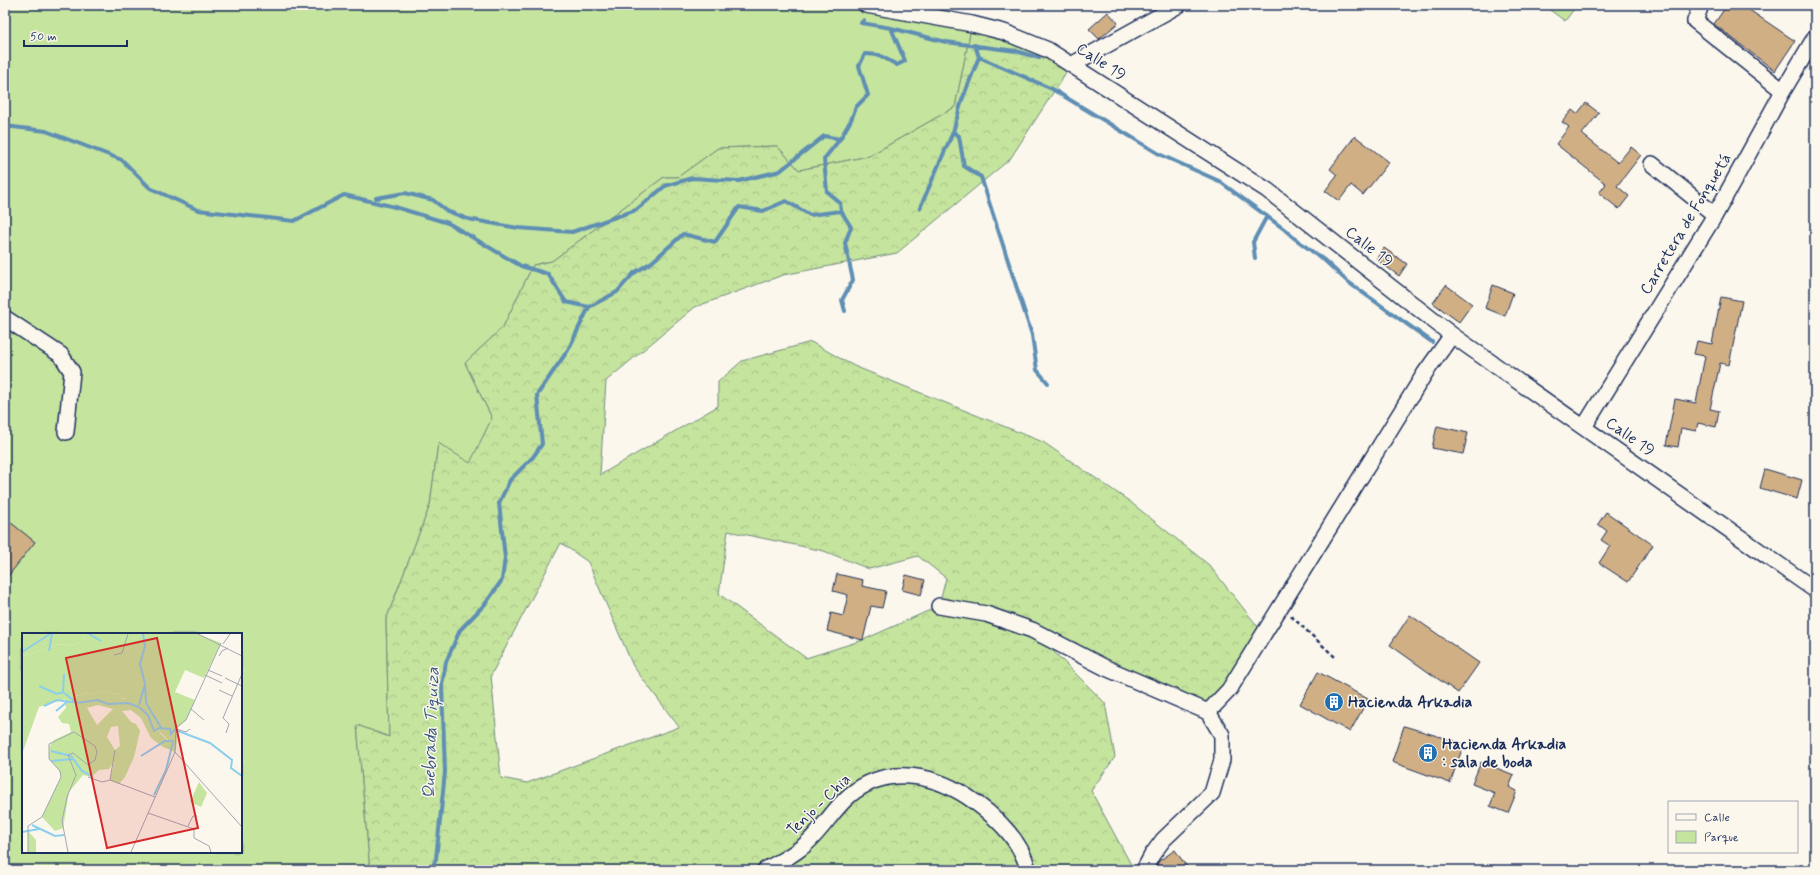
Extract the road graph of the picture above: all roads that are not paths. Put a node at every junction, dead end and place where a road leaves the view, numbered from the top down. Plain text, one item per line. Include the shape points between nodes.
1 (868, 5) edge
2 (1179, 5) edge
3 (1701, 5) edge
4 (1815, 38) edge
5 (1071, 64) junction
6 (1783, 91) junction
7 (1652, 164) dead end
8 (1715, 215) junction
9 (5, 318) edge
10 (1452, 335) junction
11 (1584, 426) junction
12 (66, 432) dead end
13 (1815, 590) edge
14 (940, 606) dead end
15 (1208, 712) junction
16 (765, 870) edge
17 (1028, 870) edge
18 (1144, 870) edge

1 - 5 street, Calle 19 via 1004,32 1048,50
2 - 5 street
3 - 6 street via 1695,21
4 - 6 street, Carretera de Fonquetá
5 - 10 street, Calle 19 via 1267,190
6 - 8 street, Carretera de Fonquetá
7 - 8 street
8 - 11 street, Carretera de Fonquetá
9 - 12 street via 61,355 72,372
10 - 11 street, Calle 19
10 - 15 street via 1421,379 1229,690
11 - 13 street, Calle 19
14 - 15 street via 986,614 1032,630 1106,668
15 - 18 street via 1222,735 1222,760 1212,793 1163,840
16 - 17 street, Tenjo - Chia via 802,848 850,796 867,783 903,774 928,779 963,793 990,813 1007,831 1025,860

